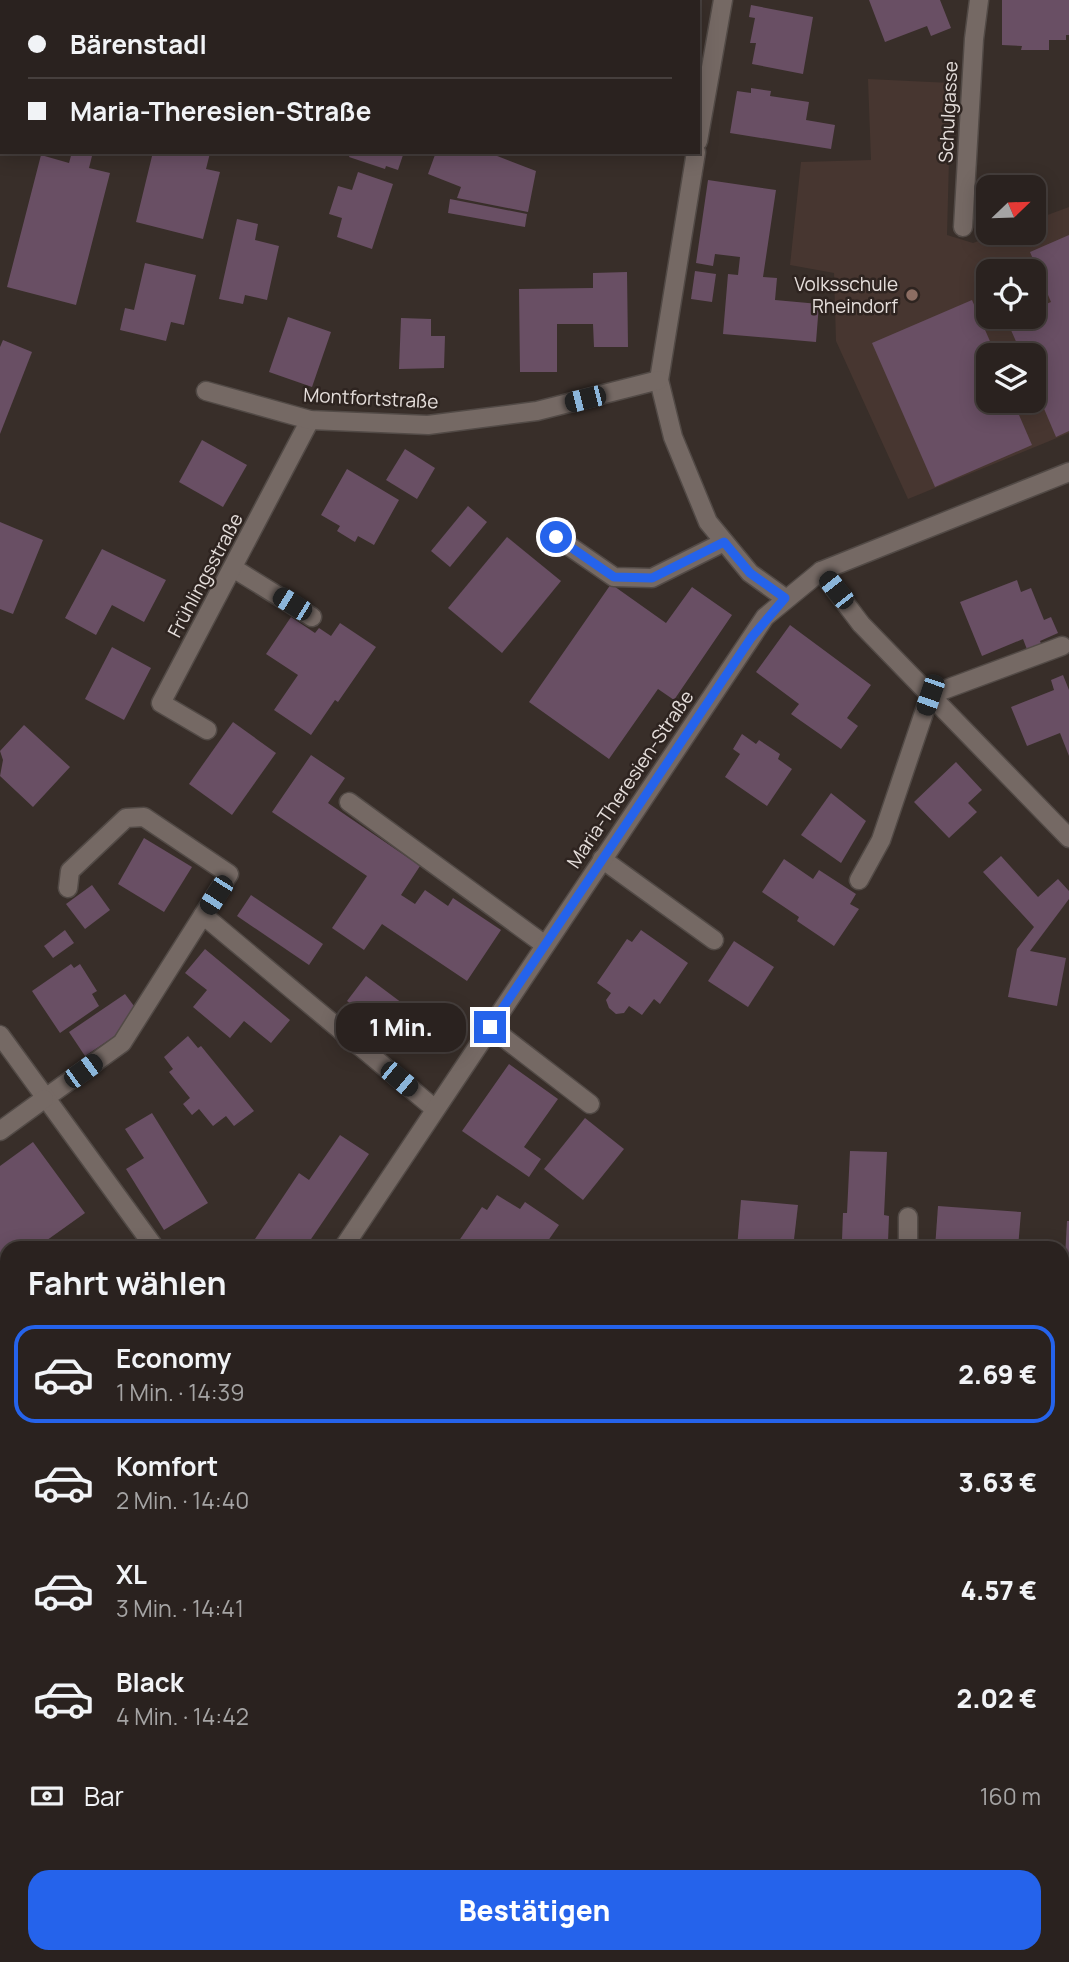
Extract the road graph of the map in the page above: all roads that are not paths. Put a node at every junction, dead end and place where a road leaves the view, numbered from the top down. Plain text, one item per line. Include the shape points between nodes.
1 (723, 0) edge
2 (979, 0) edge
3 (700, 130) edge
4 (696, 154) edge
5 (963, 227) dead end
6 (659, 380) junction
7 (206, 391) dead end
8 (310, 420) junction
9 (1069, 471) edge
10 (556, 537) dead end
11 (724, 542) junction
12 (233, 568) junction
13 (821, 571) junction
14 (785, 598) junction
15 (312, 617) dead end
16 (1062, 646) dead end
17 (930, 695) junction
18 (207, 730) dead end
19 (349, 802) dead end
20 (1069, 838) edge
21 (602, 859) junction
22 (859, 880) dead end
23 (68, 888) dead end
24 (203, 915) junction
25 (714, 940) dead end
26 (545, 945) junction
27 (490, 1027) junction
28 (0, 1035) edge
29 (44, 1099) junction
30 (590, 1104) dead end
31 (435, 1109) junction
32 (0, 1131) edge
33 (908, 1217) dead end
34 (150, 1241) edge
35 (348, 1241) edge
36 (908, 1241) edge

1 - 3 street
2 - 5 street, Schulgasse
4 - 6 street
6 - 8 street, Montfortstraße via 537,411 428,425
6 - 11 street via 678,449 708,522
7 - 8 street, Montfortstraße
8 - 12 street, Frühlingsstraße
9 - 13 street, Maria-Theresien-Straße
10 - 11 street via 614,577 652,578
11 - 14 street via 750,573
12 - 15 street
12 - 18 street, Frühlingsstraße via 161,703
13 - 14 street, Maria-Theresien-Straße
13 - 17 street via 861,624
14 - 21 street, Maria-Theresien-Straße via 751,638
16 - 17 street
17 - 20 street
17 - 22 street via 881,840
19 - 26 street
21 - 25 street
21 - 26 street, Maria-Theresien-Straße
23 - 24 street via 70,871 126,818 144,817 229,874
24 - 29 street via 122,1043
24 - 31 street
26 - 27 street, Maria-Theresien-Straße
27 - 30 street
27 - 31 street, Maria-Theresien-Straße
28 - 29 street
29 - 32 street
29 - 34 street
31 - 35 street, Maria-Theresien-Straße
33 - 36 street

